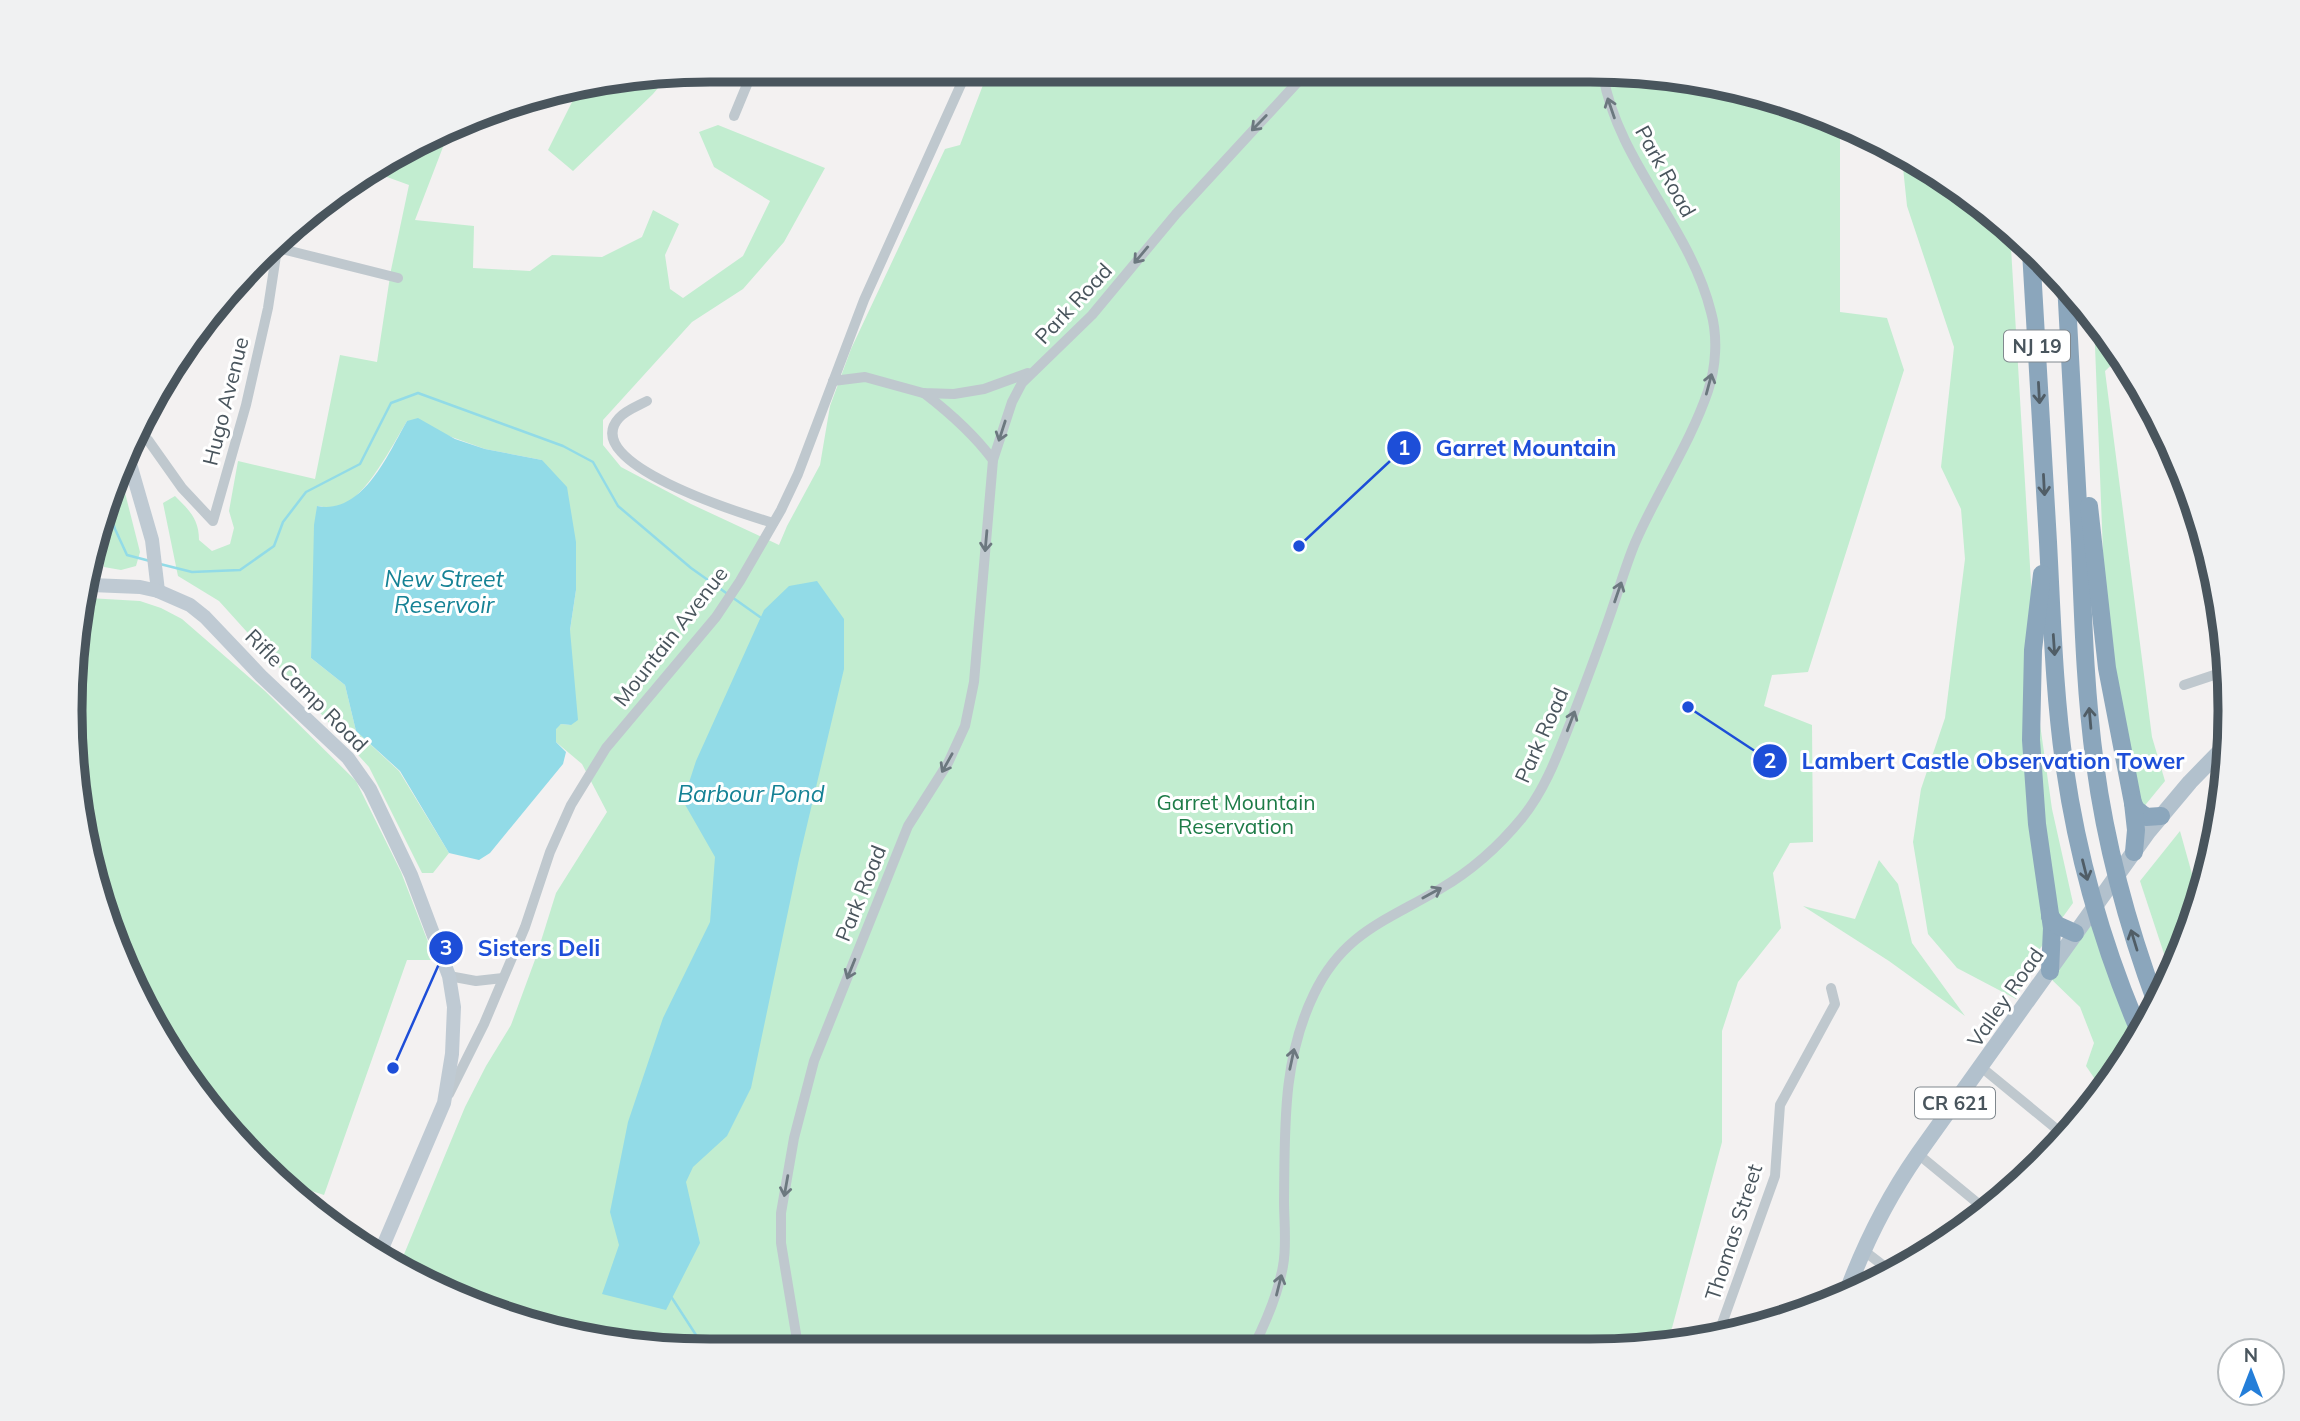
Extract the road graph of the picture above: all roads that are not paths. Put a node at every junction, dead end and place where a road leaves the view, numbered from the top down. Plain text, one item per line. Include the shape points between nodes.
1 (748, 82) edge
2 (962, 82) edge
3 (1298, 82) edge
4 (1605, 83) edge
5 (734, 116) dead end
6 (284, 250) edge
7 (276, 257) edge
8 (2032, 264) edge
9 (398, 278) dead end
10 (2067, 302) edge
11 (1035, 370) junction
12 (834, 381) junction
13 (923, 393) junction
14 (647, 401) dead end
15 (145, 437) edge
16 (2074, 457) junction
17 (993, 460) junction
18 (131, 468) edge
19 (773, 523) junction
20 (2047, 528) junction
21 (96, 581) edge
22 (158, 590) junction
23 (2216, 674) edge
24 (2184, 685) dead end
25 (2216, 757) edge
26 (2133, 803) junction
27 (2161, 816) junction
28 (2131, 855) junction
29 (2050, 916) junction
30 (2079, 928) junction
31 (2050, 971) junction
32 (449, 976) junction
33 (503, 978) junction
34 (1831, 988) dead end
35 (2152, 990) edge
36 (2136, 1021) edge
37 (1981, 1067) junction
38 (444, 1103) junction
39 (2057, 1130) edge
40 (1917, 1154) junction
41 (1978, 1204) edge
42 (383, 1247) edge
43 (1863, 1250) junction
44 (1883, 1266) edge
45 (1851, 1281) edge
46 (1722, 1325) edge
47 (797, 1339) edge
48 (1257, 1339) edge

1 - 5 street
2 - 12 street, Mountain Avenue via 864,300
3 -> 11 street, Park Road via 1176,214 1092,315
48 -> 4 street, Park Road via 1284,1264 1287,1086 1300,1028 1314,993 1330,964 1361,934 1470,870 1524,816 1553,766 1635,544 1708,391 1715,339 1703,284 1613,116
6 - 9 street
7 - 15 street, Hugo Avenue via 246,405 213,521
8 -> 20 highway, NJ 19
10 - 16 highway, NJ 19
11 - 13 street, Park Road via 984,389
11 -> 17 street, Park Road via 1012,402
12 - 13 street, Park Road via 865,377
12 - 19 street, Mountain Avenue via 798,474
13 - 17 street, Park Road via 957,418
14 - 19 street via 620,417 613,430 614,442 628,460 704,500
16 - 26 highway via 2087,476 2106,657
35 -> 16 highway, NJ 19 via 2120,890 2095,765
17 -> 47 street, Park Road via 974,681 965,726 948,763 908,825 814,1061 794,1138 781,1213 781,1243
18 - 22 street via 152,540
19 - 33 street, Mountain Avenue via 716,617 593,765 559,830
20 - 29 highway via 2033,649 2031,740
20 -> 36 highway, NJ 19 via 2060,727 2071,802 2099,919
21 - 22 street, Rifle Camp Road
22 - 32 street, Rifle Camp Road via 205,617 359,772 411,875
23 - 24 street
25 - 27 main road, Valley Road / CR 621
26 - 27 highway via 2146,817
26 - 28 highway via 2136,830
27 - 28 main road, Valley Road / CR 621
28 - 30 main road, Valley Road / CR 621
29 - 30 highway via 2057,925
29 - 31 highway
30 - 31 main road, Valley Road / CR 621
31 - 37 main road, Valley Road / CR 621
32 - 33 street via 475,981
32 - 38 street, Rifle Camp Road via 454,1034
33 - 38 street, Mountain Avenue
34 - 46 street, Thomas Street via 1835,1003 1780,1105 1775,1176
37 - 39 street
37 - 40 main road, Valley Road / CR 621
38 - 42 street, Rifle Camp Road
40 - 41 street
40 - 43 main road, Valley Road / CR 621
43 - 44 street
43 - 45 main road, Valley Road / CR 621

